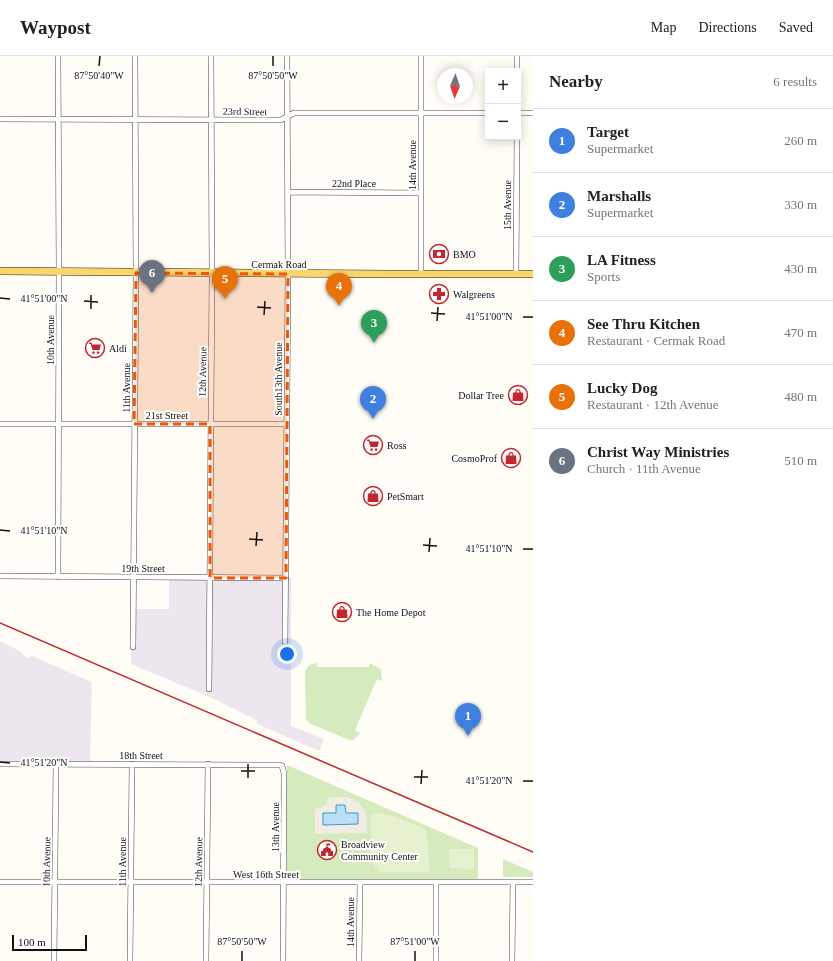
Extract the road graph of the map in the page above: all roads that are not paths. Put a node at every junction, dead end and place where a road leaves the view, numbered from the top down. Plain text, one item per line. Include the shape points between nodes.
1 (58, 56) edge
2 (135, 56) edge
3 (211, 56) edge
4 (287, 56) edge
5 (421, 56) edge
6 (517, 56) edge
7 (517, 68) edge
8 (421, 113) junction
9 (485, 113) edge
10 (521, 113) edge
11 (533, 113) edge
12 (287, 117) junction
13 (0, 119) edge
14 (59, 119) junction
15 (135, 120) junction
16 (211, 120) junction
17 (517, 140) edge
18 (288, 192) junction
19 (421, 192) junction
20 (0, 271) edge
21 (59, 272) junction
22 (136, 273) junction
23 (212, 273) junction
24 (288, 274) junction
25 (421, 274) junction
26 (516, 274) junction
27 (533, 274) edge
28 (0, 424) edge
29 (58, 424) junction
30 (134, 424) junction
31 (210, 424) junction
32 (287, 424) junction
33 (0, 576) edge
34 (58, 577) junction
35 (133, 577) junction
36 (210, 578) junction
37 (286, 578) junction
38 (286, 642) dead end
39 (133, 647) dead end
40 (209, 689) dead end
41 (0, 764) edge
42 (56, 764) junction
43 (132, 764) junction
44 (208, 764) junction
45 (282, 766) joint
46 (0, 882) edge
47 (360, 882) junction
48 (513, 882) junction
49 (533, 882) edge
50 (55, 883) junction
51 (131, 883) junction
52 (207, 883) junction
53 (283, 883) junction
54 (436, 883) junction
55 (54, 961) edge
56 (130, 961) edge
57 (206, 961) edge
58 (283, 961) edge
59 (359, 961) edge
60 (436, 961) edge
61 (512, 961) edge

1 - 14 street, 10th Avenue
2 - 15 street, 11th Avenue
3 - 16 street, 12th Avenue
4 - 12 street
5 - 8 street, 14th Avenue
6 - 7 street
8 - 9 street, 23rd Street
8 - 12 street, 23rd Street via 294,113
8 - 19 street, 14th Avenue
10 - 11 street
12 - 16 street, 23rd Street via 281,120
12 - 18 street, South13th Avenue
13 - 14 street, 23rd Street
14 - 15 street, 23rd Street
14 - 21 street, 10th Avenue
15 - 16 street, 23rd Street
15 - 22 street, 11th Avenue
16 - 23 street, 12th Avenue
17 - 26 street, 15th Avenue
18 - 19 street, 22nd Place
18 - 24 street, South13th Avenue
19 - 25 street, 14th Avenue
20 - 21 main road, Cermak Road
21 - 22 main road, Cermak Road
21 - 29 street, 10th Avenue
22 - 23 main road, Cermak Road
22 - 30 street, 11th Avenue
23 - 24 main road, Cermak Road
23 - 31 street, 12th Avenue
24 - 25 main road, Cermak Road
24 - 32 street, South13th Avenue
25 - 26 main road, Cermak Road
26 - 27 main road, Cermak Road
28 - 29 street, 21st Street
29 - 30 street, 21st Street
29 - 34 street, 10th Avenue
30 - 31 street, 21st Street
30 - 35 street, 11th Avenue
31 - 32 street, 21st Street
31 - 36 street, 12th Avenue
32 - 37 street, South13th Avenue
33 - 34 street, 19th Street
34 - 35 street, 19th Street
35 - 36 street, 19th Street
35 - 39 street, 11th Avenue
36 - 37 street, 19th Street
36 - 40 street, 12th Avenue
37 - 38 street, South13th Avenue
41 - 42 street, 18th Street
42 - 43 street, 18th Street
42 - 50 street, 10th Avenue
43 - 44 street, 18th Street
43 - 51 street, 11th Avenue
44 - 45 street, 18th Street
44 - 52 street, 12th Avenue
45 - 53 street, 13th Avenue
46 - 50 street, West 16th Street
47 - 53 street, West 16th Street
47 - 54 street, West 16th Street
47 - 59 street, 14th Avenue
48 - 49 street, West 16th Street
48 - 54 street, West 16th Street
48 - 61 street
50 - 51 street, West 16th Street
50 - 55 street, 10th Avenue
51 - 52 street, West 16th Street
51 - 56 street, 11th Avenue
52 - 53 street, West 16th Street
52 - 57 street, 12th Avenue
53 - 58 street, 13th Avenue
54 - 60 street

